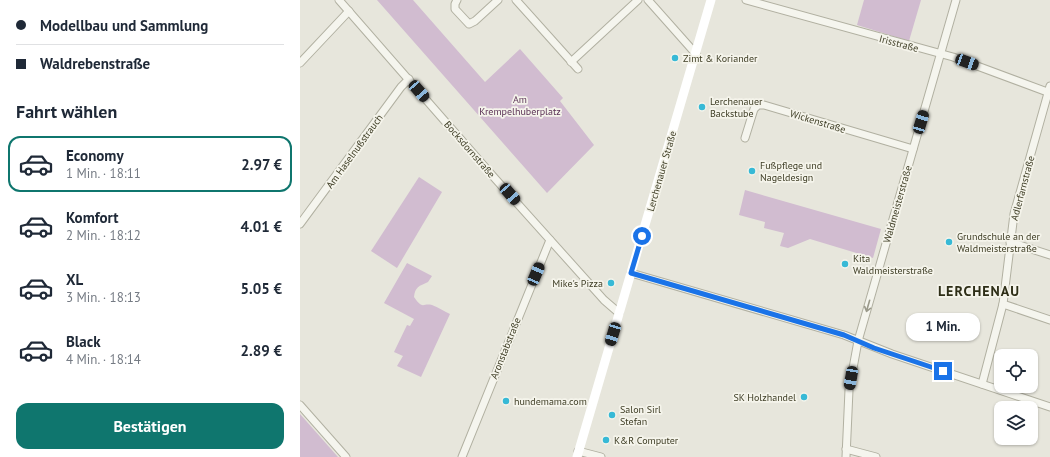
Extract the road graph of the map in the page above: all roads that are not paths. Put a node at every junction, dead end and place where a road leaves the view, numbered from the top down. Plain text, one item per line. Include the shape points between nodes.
1 (339, 0) edge
2 (457, 0) edge
3 (498, 0) edge
4 (516, 0) edge
5 (638, 0) edge
6 (648, 0) edge
7 (711, 0) edge
8 (746, 0) edge
9 (956, 0) edge
10 (349, 11) junction
11 (696, 54) junction
12 (942, 54) junction
13 (571, 62) junction
14 (300, 63) edge
15 (578, 69) dead end
16 (409, 79) junction
17 (1049, 90) edge
18 (745, 138) dead end
19 (913, 149) junction
20 (300, 224) edge
21 (550, 240) junction
22 (1010, 242) junction
23 (1050, 255) edge
24 (631, 273) junction
25 (1003, 304) junction
26 (619, 312) junction
27 (1050, 320) edge
28 (858, 341) junction
29 (982, 384) junction
30 (300, 405) edge
31 (1050, 407) edge
32 (846, 448) junction
33 (577, 454) edge
34 (346, 457) edge
35 (462, 457) edge
36 (601, 457) edge
37 (846, 457) edge
38 (876, 457) edge

1 - 10 street, Bocksdornstraße
2 - 3 street via 455,10 469,24
4 - 13 street
5 - 13 street
6 - 11 street
7 - 11 main road, Lerchenauer Straße
8 - 12 street, Irisstraße
9 - 12 street, Waldmeisterstraße
10 - 14 street
10 - 16 street, Bocksdornstraße
11 - 24 main road, Lerchenauer Straße
12 - 17 street, Irisstraße
12 - 19 street, Waldmeisterstraße
13 - 15 street
16 - 20 street, Am Haselnußstrauch
16 - 21 street, Bocksdornstraße
17 - 22 street, Adlerfarnstraße via 1014,214
18 - 19 street, Wickenstraße via 754,109 758,105 764,105
19 -> 28 street, Waldmeisterstraße
21 - 26 street, Bocksdornstraße via 604,300
21 - 35 street, Aronstabstraße
22 - 23 street
22 - 25 street, Adlerfarnstraße
24 - 26 main road, Lerchenauer Straße
24 - 28 street
25 - 27 street
25 - 29 street, Adlerfarnstraße
26 - 33 main road, Lerchenauer Straße
28 - 29 street
28 - 32 street, Waldmeisterstraße via 849,390
29 - 31 street
30 - 34 street
32 - 37 street, Waldmeisterstraße
32 - 38 street
33 - 36 street

